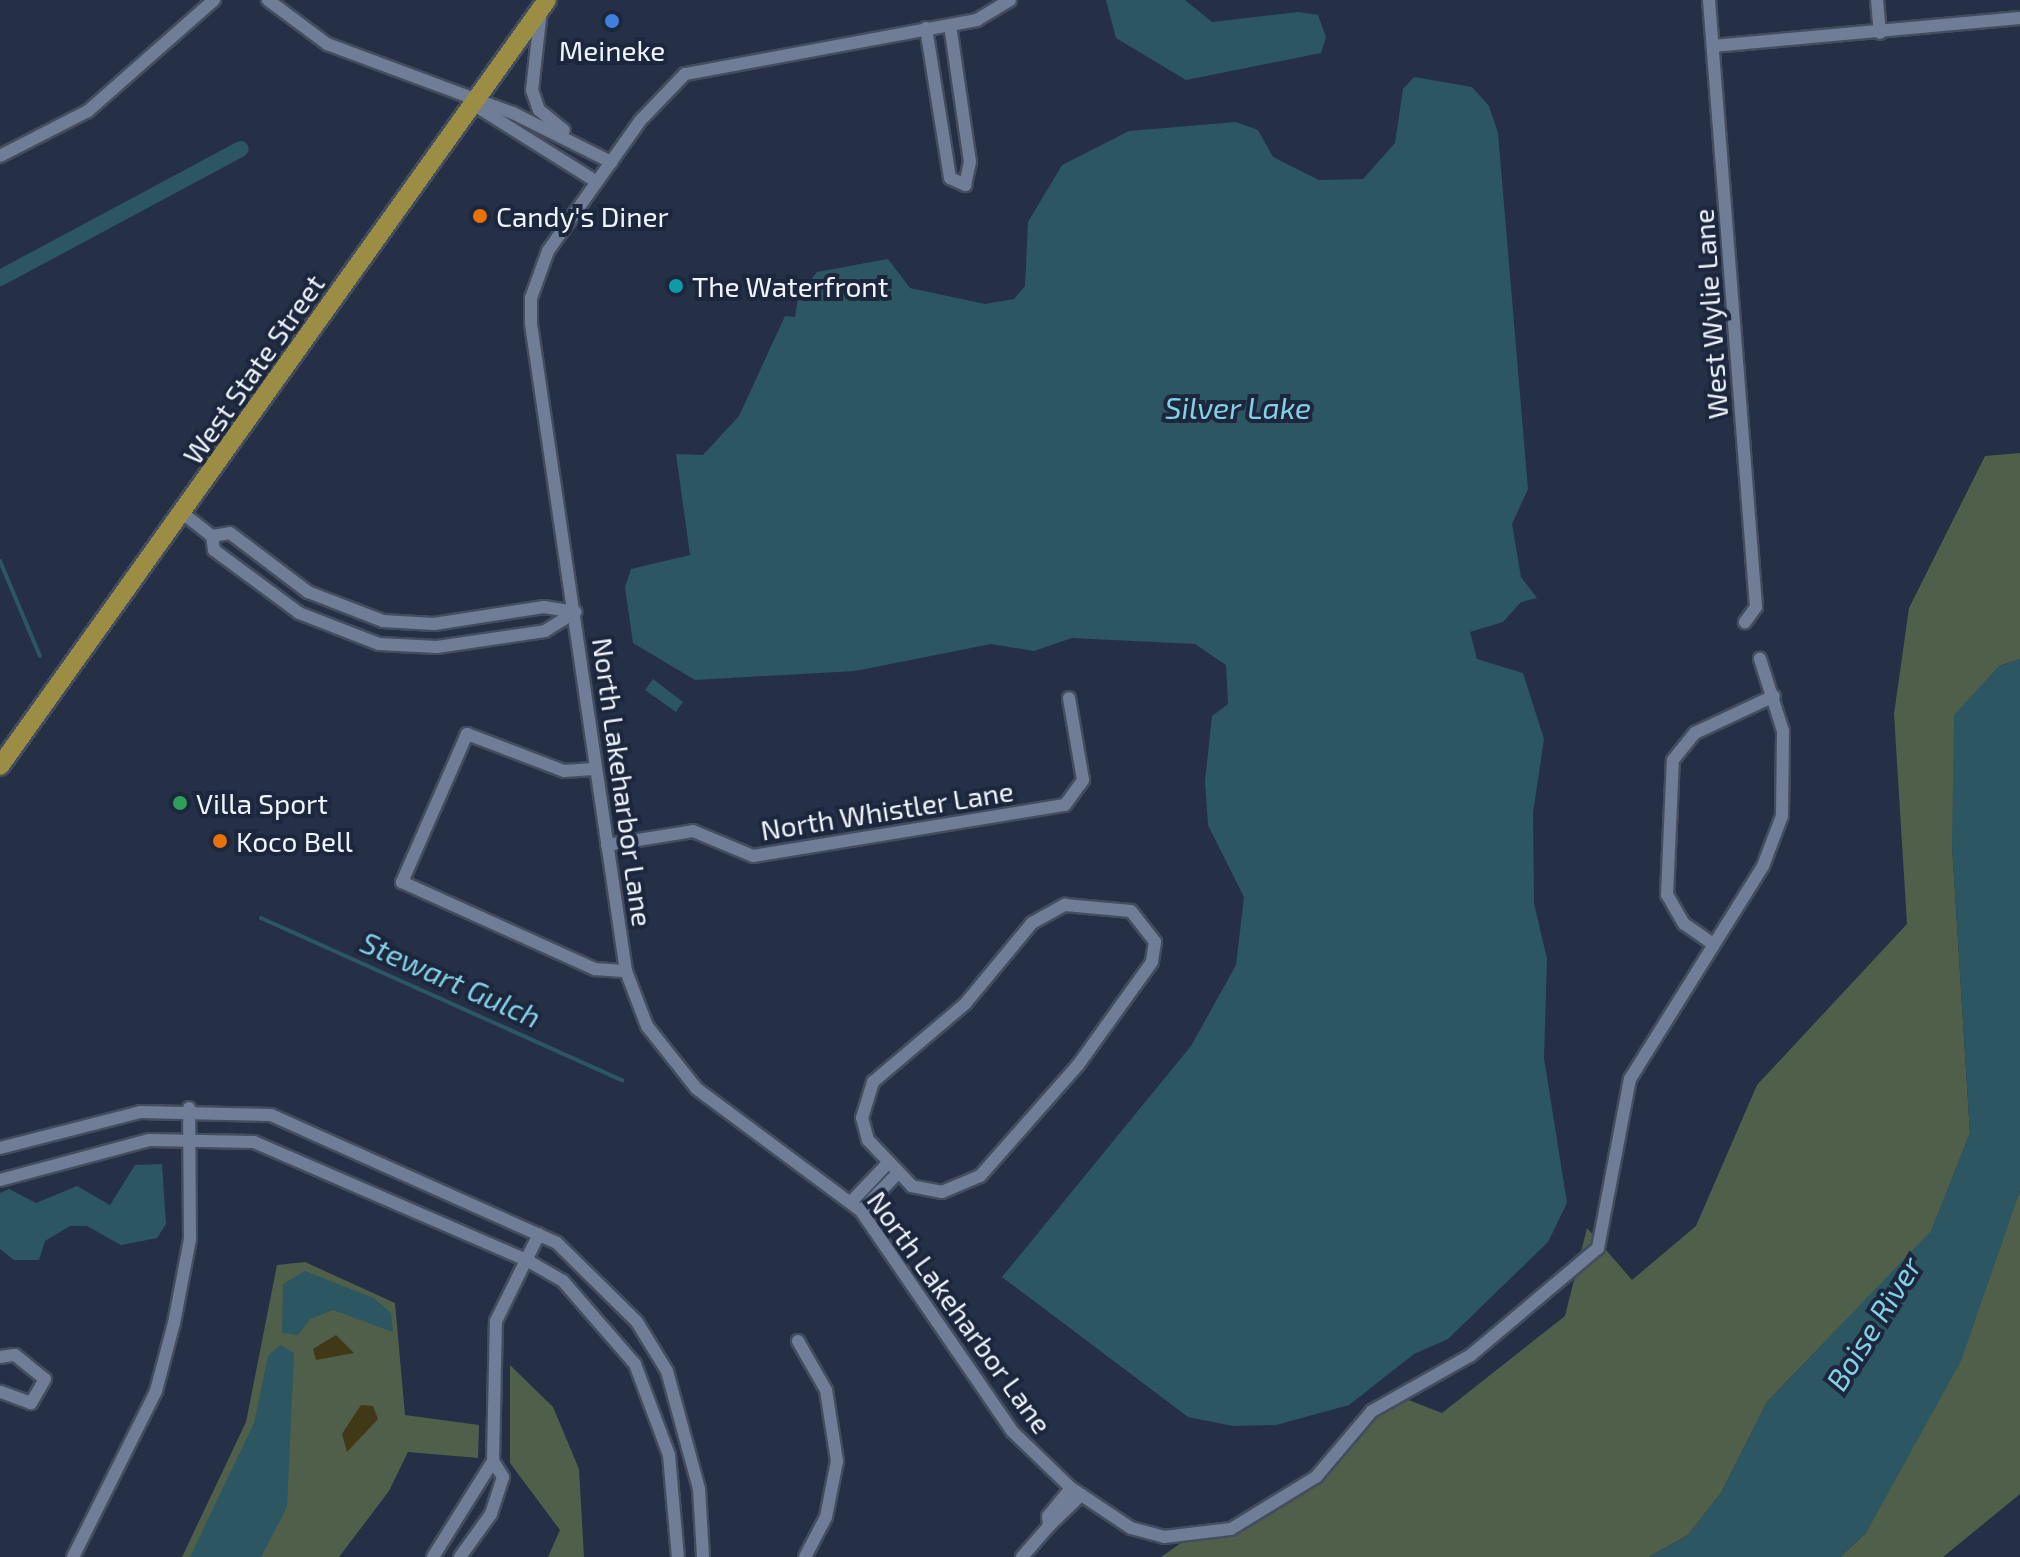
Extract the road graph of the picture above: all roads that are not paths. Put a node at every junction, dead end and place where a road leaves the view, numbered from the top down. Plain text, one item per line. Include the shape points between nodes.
1 (214, 0) edge
2 (268, 0) edge
3 (1010, 0) edge
4 (1709, 0) edge
5 (1877, 0) edge
6 (544, 5) edge
7 (2020, 18) edge
8 (950, 25) junction
9 (926, 28) junction
10 (1880, 33) junction
11 (1713, 46) junction
12 (473, 103) junction
13 (579, 142) junction
14 (0, 156) edge
15 (611, 162) junction
16 (597, 182) junction
17 (185, 515) junction
18 (212, 536) junction
19 (575, 612) junction
20 (1745, 622) dead end
21 (1760, 659) dead end
22 (1774, 696) junction
23 (1069, 698) dead end
24 (0, 766) edge
25 (594, 769) junction
26 (607, 845) junction
27 (1713, 944) junction
28 (626, 971) junction
29 (189, 1108) junction
30 (190, 1138) junction
31 (0, 1148) edge
32 (893, 1168) junction
33 (0, 1180) edge
34 (856, 1206) junction
35 (539, 1234) junction
36 (525, 1259) junction
37 (798, 1341) dead end
38 (0, 1357) edge
39 (0, 1392) edge
40 (493, 1461) junction
41 (1076, 1491) junction
42 (73, 1557) edge
43 (433, 1557) edge
44 (460, 1557) edge
45 (678, 1557) edge
46 (703, 1557) edge
47 (805, 1557) edge
48 (1022, 1557) edge

1 - 14 street via 88,111
2 - 12 street via 327,44
3 - 8 street, North Lakeharbor Lane via 997,11
4 - 11 street, West Wylie Lane
5 - 10 street
6 - 12 main road, West State Street
6 - 13 street via 535,100
7 - 10 street
8 - 9 street, North Lakeharbor Lane
8 - 9 street via 970,162 965,185 950,178
9 - 15 street, North Lakeharbor Lane via 685,74
10 - 11 street
11 - 20 street, West Wylie Lane via 1756,607
12 - 13 street
12 - 16 street
12 - 17 main road, West State Street
13 - 15 street
15 - 16 street, North Lakeharbor Lane
16 - 19 street, North Lakeharbor Lane via 548,251 531,298
17 - 18 street
17 - 24 main road, West State Street
18 - 19 street via 230,533 308,592 383,621 434,624 544,607
18 - 19 street via 214,550 299,613 379,644 437,647 545,631
19 - 25 street, North Lakeharbor Lane
21 - 22 street, North Lakeharbor Lane
22 - 27 street, North Lakeharbor Lane via 1787,763 1782,816 1763,866
22 - 27 street via 1695,733 1673,760 1667,895 1684,924
23 - 26 street, North Whistler Lane via 1083,780 1065,805 753,856 693,831
25 - 26 street, North Lakeharbor Lane
25 - 28 street via 564,771 467,734 402,882 595,969
26 - 28 street, North Lakeharbor Lane
27 - 41 street, North Lakeharbor Lane via 1630,1079 1598,1248 1471,1355 1372,1411 1316,1477 1231,1529 1164,1537 1131,1528
28 - 34 street, North Lakeharbor Lane via 669,1061
29 - 30 street
29 - 31 street
29 - 35 street via 271,1115
30 - 33 street via 149,1140
30 - 36 street via 254,1142
30 - 42 street via 190,1239 156,1391
32 - 32 street via 912,1186 942,1192 980,1176 1142,980 1155,942 1131,911 1096,905 1046,912 965,1004 873,1082 862,1118
32 - 34 street
34 - 41 street, North Lakeharbor Lane via 1012,1431
35 - 36 street
35 - 46 street via 604,1284 667,1371 699,1489
36 - 40 street via 496,1321
36 - 45 street via 563,1281 635,1364 669,1455
37 - 47 street via 829,1399 837,1461 826,1517
38 - 39 street via 15,1355 39,1367 45,1379 31,1403
40 - 43 street
40 - 44 street via 503,1477 491,1514
41 - 48 street via 1048,1516 1049,1526

